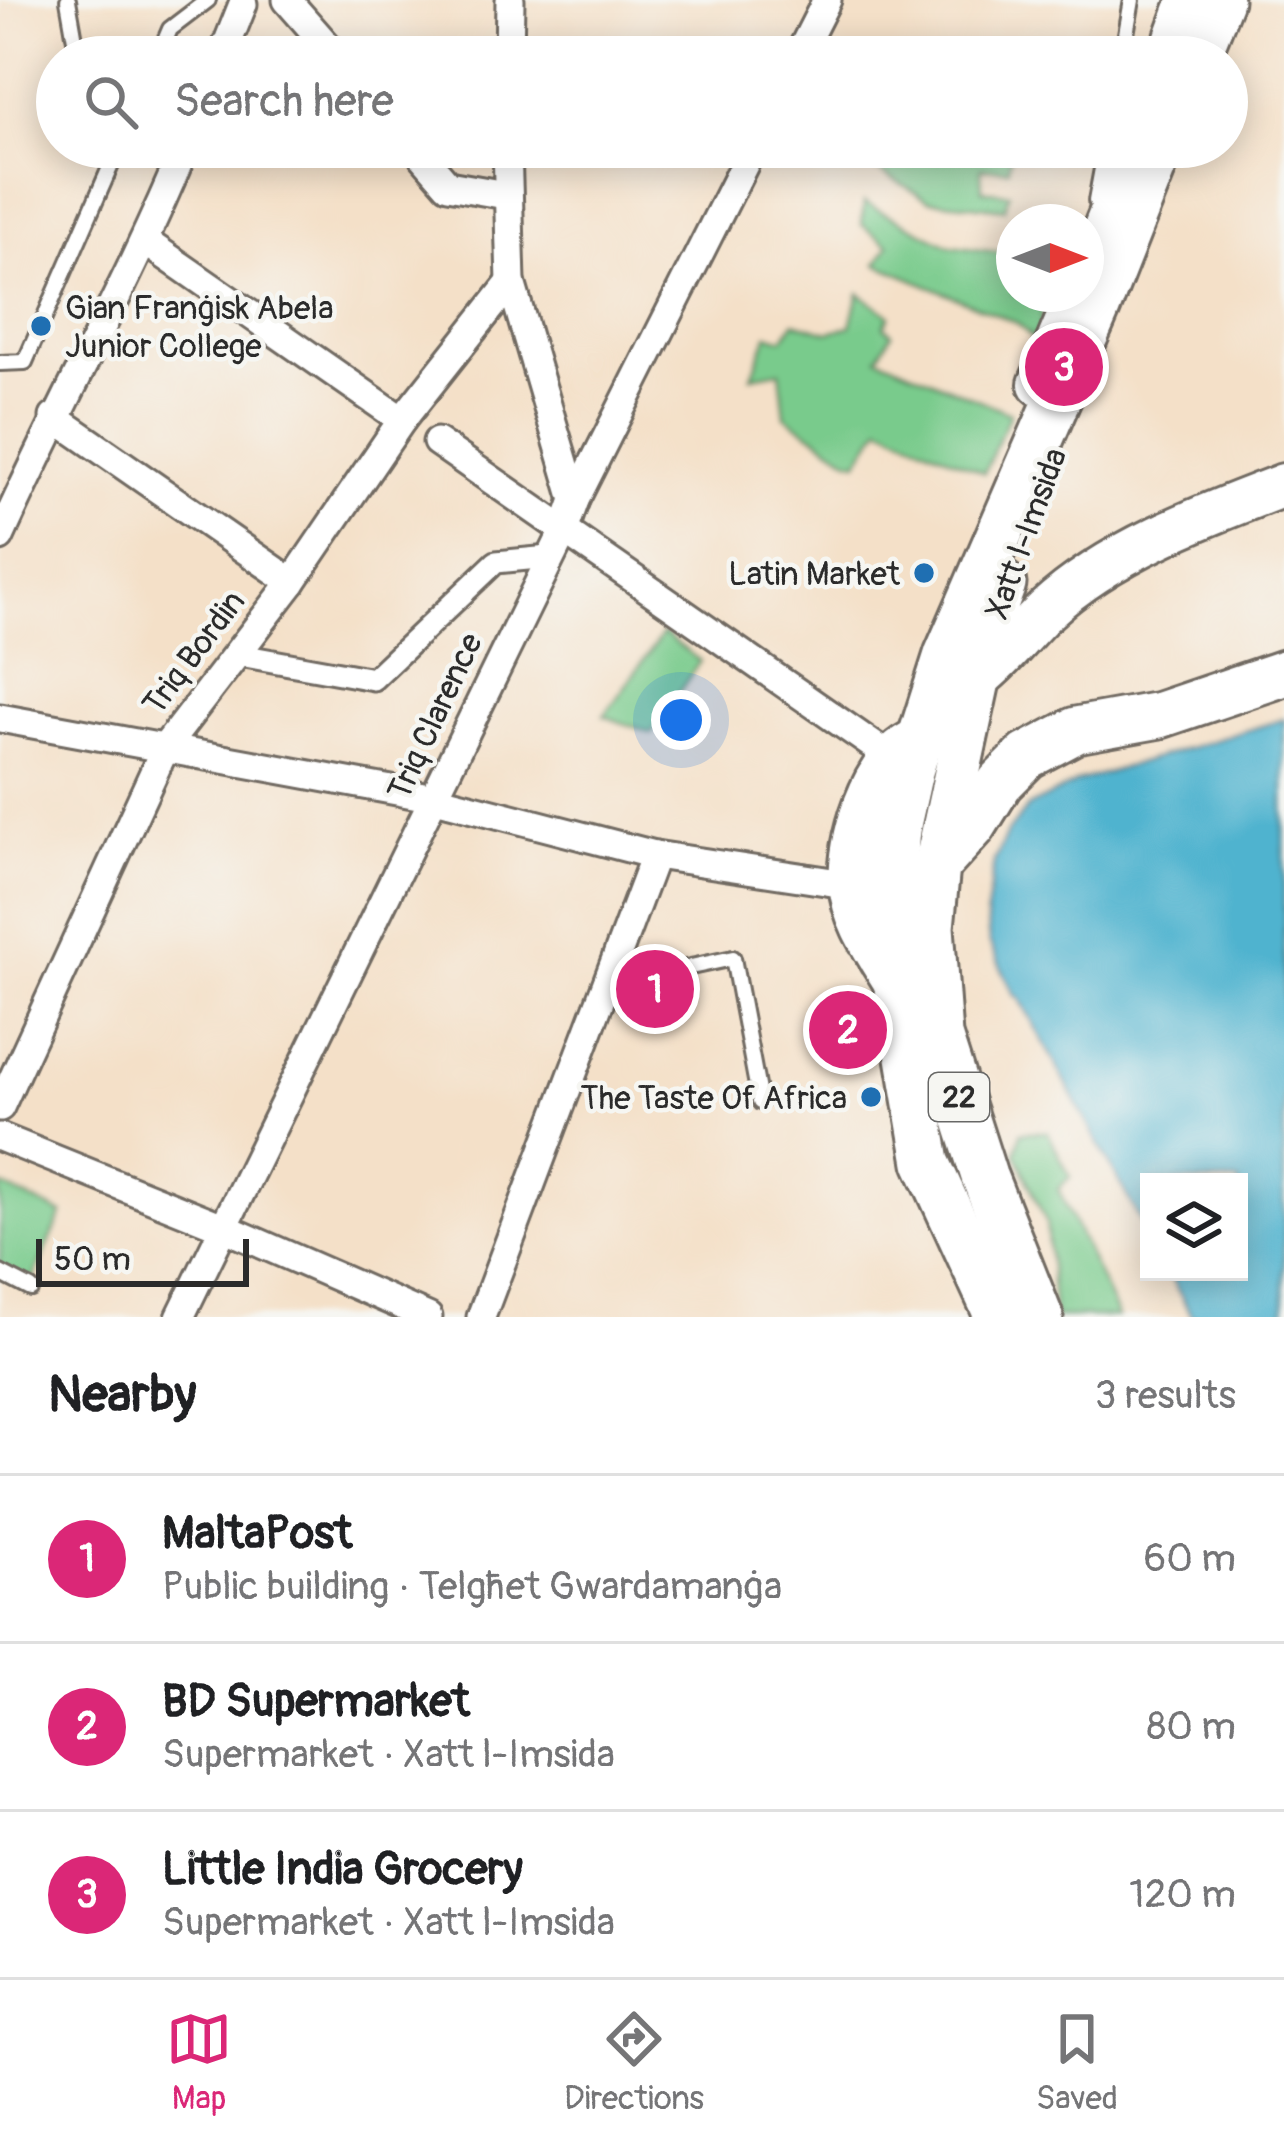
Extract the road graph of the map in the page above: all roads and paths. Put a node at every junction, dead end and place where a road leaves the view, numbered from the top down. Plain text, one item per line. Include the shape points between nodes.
1 (68, 0) edge
2 (208, 0) edge
3 (285, 0) edge
4 (510, 0) edge
5 (827, 0) edge
6 (1132, 0) edge
7 (1190, 0) edge
8 (1220, 0) edge
9 (1242, 0) edge
10 (241, 2) edge
11 (74, 36) edge
12 (167, 36) edge
13 (229, 36) edge
14 (318, 36) edge
15 (509, 36) edge
16 (809, 36) edge
17 (1126, 36) edge
18 (1177, 36) edge
19 (1205, 36) edge
20 (1228, 36) edge
21 (108, 168) edge
22 (176, 168) edge
23 (433, 168) edge
24 (507, 168) edge
25 (742, 168) edge
26 (1103, 168) edge
27 (1129, 168) edge
28 (1153, 168) edge
29 (1176, 168) edge
30 (506, 195) junction
31 (1097, 204) edge
32 (1104, 231) edge
33 (146, 242) junction
34 (511, 282) junction
35 (1070, 312) edge
36 (0, 363) edge
37 (54, 416) junction
38 (402, 420) junction
39 (437, 442) dead end
40 (1284, 485) edge
41 (575, 500) junction
42 (565, 531) junction
43 (0, 537) edge
44 (549, 557) junction
45 (292, 582) junction
46 (234, 654) junction
47 (964, 665) junction
48 (1284, 673) edge
49 (0, 718) edge
50 (166, 746) junction
51 (906, 749) junction
52 (435, 798) junction
53 (655, 855) junction
54 (937, 866) junction
55 (852, 885) junction
56 (896, 981) junction
57 (604, 985) junction
58 (760, 1102) dead end
59 (0, 1107) edge
60 (0, 1137) edge
61 (224, 1227) junction
62 (0, 1274) edge
63 (31, 1289) dead end
64 (180, 1317) edge
65 (428, 1317) edge
66 (481, 1317) edge
67 (998, 1317) edge
68 (1040, 1317) edge

1 - 11 lane
2 - 12 lane
3 - 10 street via 265,8
3 - 14 street
4 - 15 street
5 - 16 street
6 - 17 lane
7 - 18 main road
8 - 19 highway
9 - 20 highway
10 - 13 street
21 - 36 lane via 26,362
22 - 33 street
23 - 30 street via 448,185
24 - 30 street
25 - 41 street, Triq Clarence
26 - 31 lane
27 - 32 main road
28 - 47 highway, Xatt l-Imsida / 22
29 - 47 highway, Xatt l-Imsida / 22 via 1035,493 992,616
30 - 34 street
33 - 37 street
33 - 38 street
34 - 38 street, Triq Bordin
34 - 41 street
35 - 47 main road, Xatt l-Imsida via 956,585 944,625
37 - 43 street
37 - 45 street
38 - 45 street, Triq Bordin
39 - 42 street
40 - 47 main road via 1203,516 1077,586 1009,653
41 - 42 street, Triq Clarence
42 - 44 street, Triq Clarence
42 - 51 street
44 - 46 street via 496,562 373,679
44 - 52 street, Triq Clarence
45 - 46 street, Triq Bordin
46 - 50 street, Triq Bordin
47 - 51 highway, Xatt l-Imsida / 22
47 - 54 highway, Xatt l-Imsida / 22
48 - 54 highway via 1160,715 1076,730 1027,756
49 - 50 street
50 - 52 street
50 - 59 street, Triq Bordin
51 - 55 highway via 869,796
51 - 56 highway, Xatt l-Imsida / 22 via 910,771 892,885
52 - 53 street
52 - 61 street, Triq Clarence
53 - 55 street
53 - 57 street
54 - 68 highway, Xatt l-Imsida / 22 via 931,927 939,1036
55 - 56 highway via 861,920
56 - 67 highway, Xatt l-Imsida / 22 via 927,1162
57 - 58 lane via 733,958
57 - 66 street
60 - 61 street
61 - 64 street, Triq Clarence
61 - 65 street
62 - 63 lane

